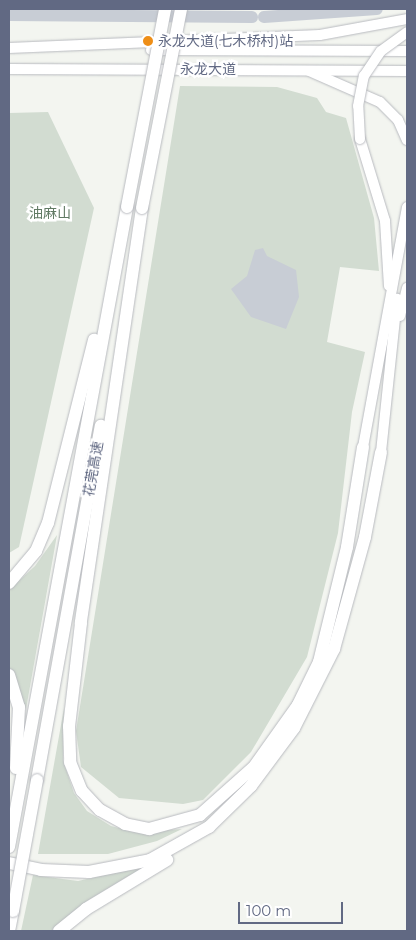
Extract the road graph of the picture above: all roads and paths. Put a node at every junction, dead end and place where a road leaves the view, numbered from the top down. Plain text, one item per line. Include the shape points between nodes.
1 (165, 9) edge
2 (180, 9) edge
3 (407, 19) edge
4 (407, 32) edge
5 (9, 48) edge
6 (407, 51) edge
7 (9, 69) edge
8 (308, 71) junction
9 (407, 71) edge
10 (407, 140) edge
11 (407, 206) edge
12 (127, 207) junction
13 (142, 208) junction
14 (407, 238) edge
15 (407, 288) edge
16 (386, 321) junction
17 (392, 352) junction
18 (364, 447) joint
19 (381, 452) joint
20 (9, 583) edge
21 (9, 675) edge
22 (253, 768) junction
23 (18, 782) junction
24 (9, 814) edge
25 (209, 827) junction
26 (9, 847) edge
27 (9, 855) edge
28 (9, 863) edge
29 (9, 931) edge
30 (59, 931) edge

1 - 12 highway, 花莞高速, bridge
2 - 13 highway, 花莞高速, bridge
3 - 5 main road via 320,34
4 - 16 main road, bridge via 381,51 364,76 358,106 360,139 387,234
5 - 6 main road, 永龙大道
7 - 8 main road, 永龙大道
8 - 9 main road, 永龙大道
8 - 10 main road via 380,102 398,120
11 - 16 main road
12 - 20 highway via 50,516 36,551
12 - 23 highway, 花莞高速
13 - 22 highway via 82,614 69,726 70,762 82,791 100,810 124,824 149,829 200,815
13 - 29 highway, 花莞高速, bridge
14 - 17 main road
15 - 17 main road
16 - 18 main road
17 - 19 main road
18 - 22 highway via 347,547 319,662 298,705
19 - 25 highway via 347,606 316,690 265,770
21 - 23 highway via 20,716
22 - 27 highway via 199,824 140,855 72,865
23 - 24 highway
23 - 26 highway, 花莞高速
25 - 28 highway via 165,853 113,869 60,872
25 - 30 highway

